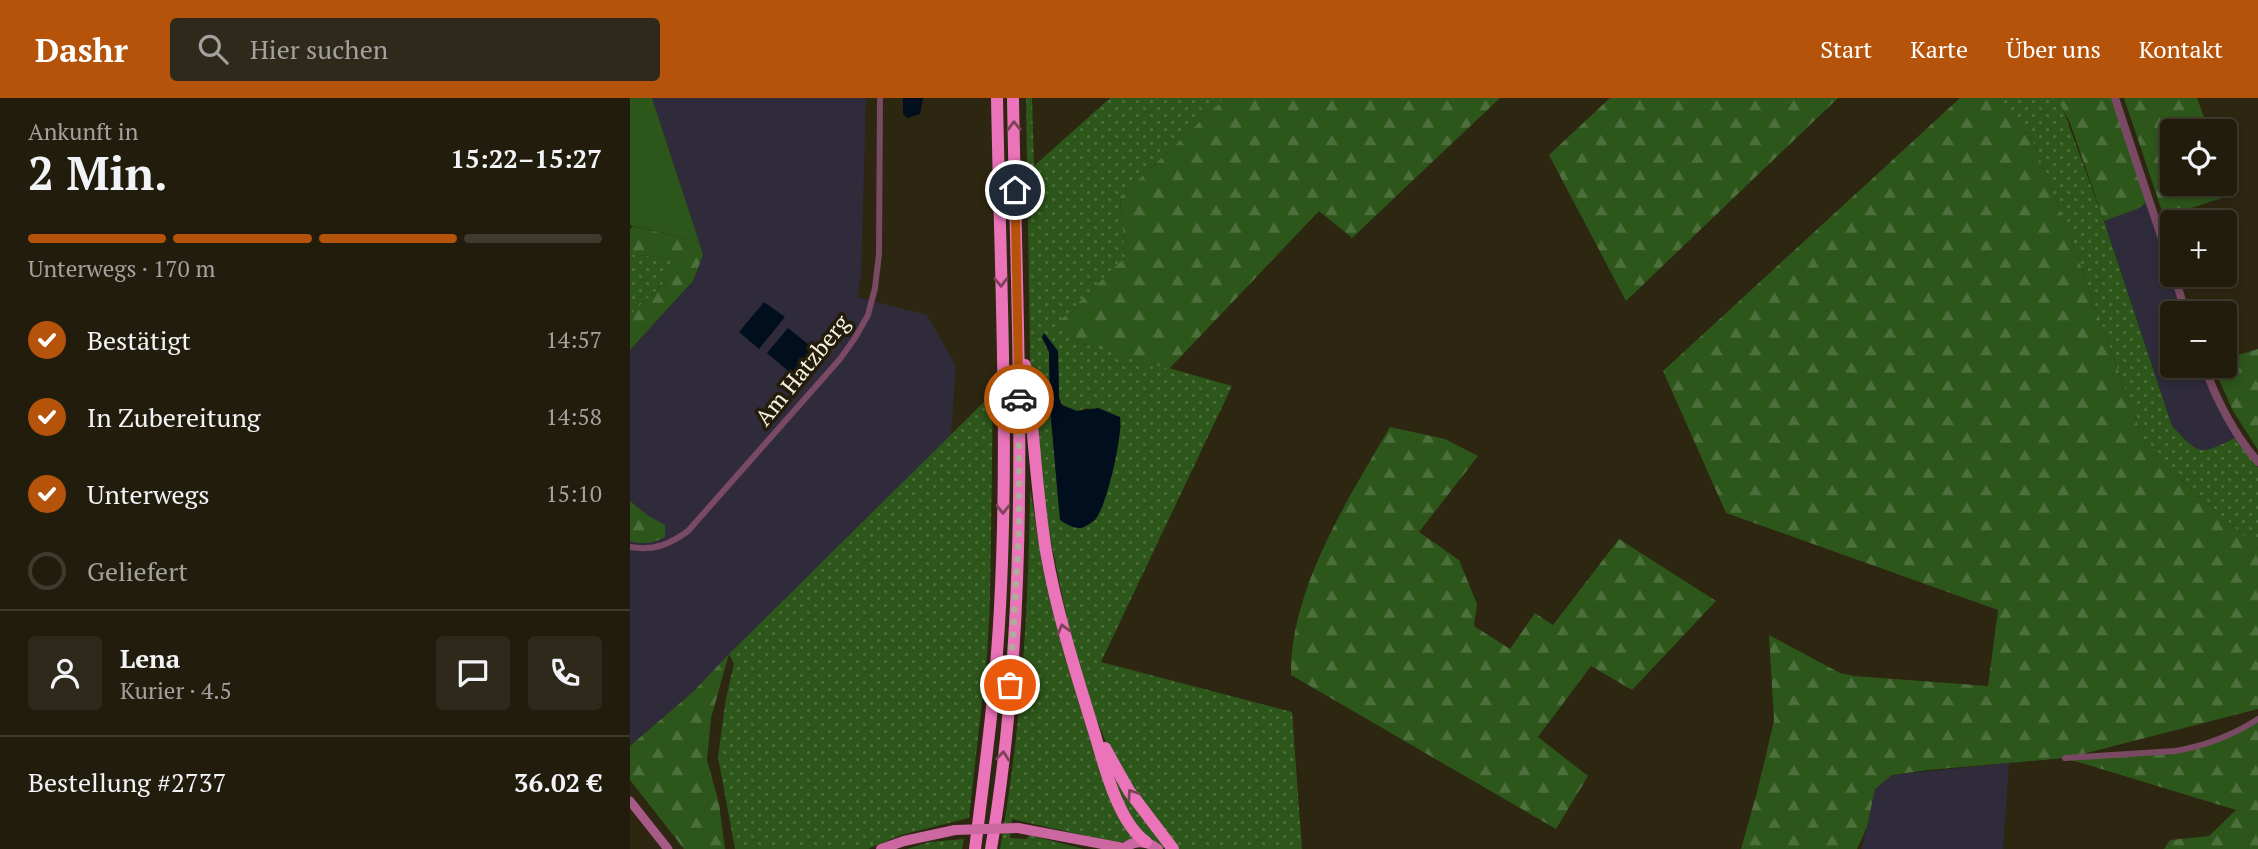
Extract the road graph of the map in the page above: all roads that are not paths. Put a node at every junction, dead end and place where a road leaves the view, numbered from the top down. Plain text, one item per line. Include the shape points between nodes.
1 (880, 98) edge
2 (997, 98) edge
3 (1013, 98) edge
4 (2115, 98) edge
5 (2160, 233) edge
6 (1017, 316) junction
7 (2209, 378) edge
8 (2258, 462) edge
9 (630, 547) edge
10 (1082, 694) junction
11 (2258, 719) edge
12 (2065, 758) dead end
13 (630, 801) edge
14 (1067, 837) junction
15 (1152, 846) edge
16 (668, 849) edge
17 (881, 849) edge
18 (975, 849) edge
19 (991, 849) edge
20 (1089, 849) edge
21 (1123, 849) edge
22 (1173, 849) edge

1 - 9 street, Am Hatzberg via 878,271 863,324 840,359 688,531 660,547
2 -> 18 highway via 1003,438 1000,607
6 -> 3 highway
4 - 5 street
10 -> 6 highway via 1045,548
19 -> 6 highway via 1016,605
7 - 8 street via 2225,414
10 - 15 highway via 1110,783 1132,827
22 -> 10 highway via 1115,767
11 - 12 street via 2238,732 2191,748
13 - 16 main road
14 - 17 main road, bridge via 1018,828 955,830
14 - 20 main road
14 - 21 main road
15 - 21 main road via 1135,842

